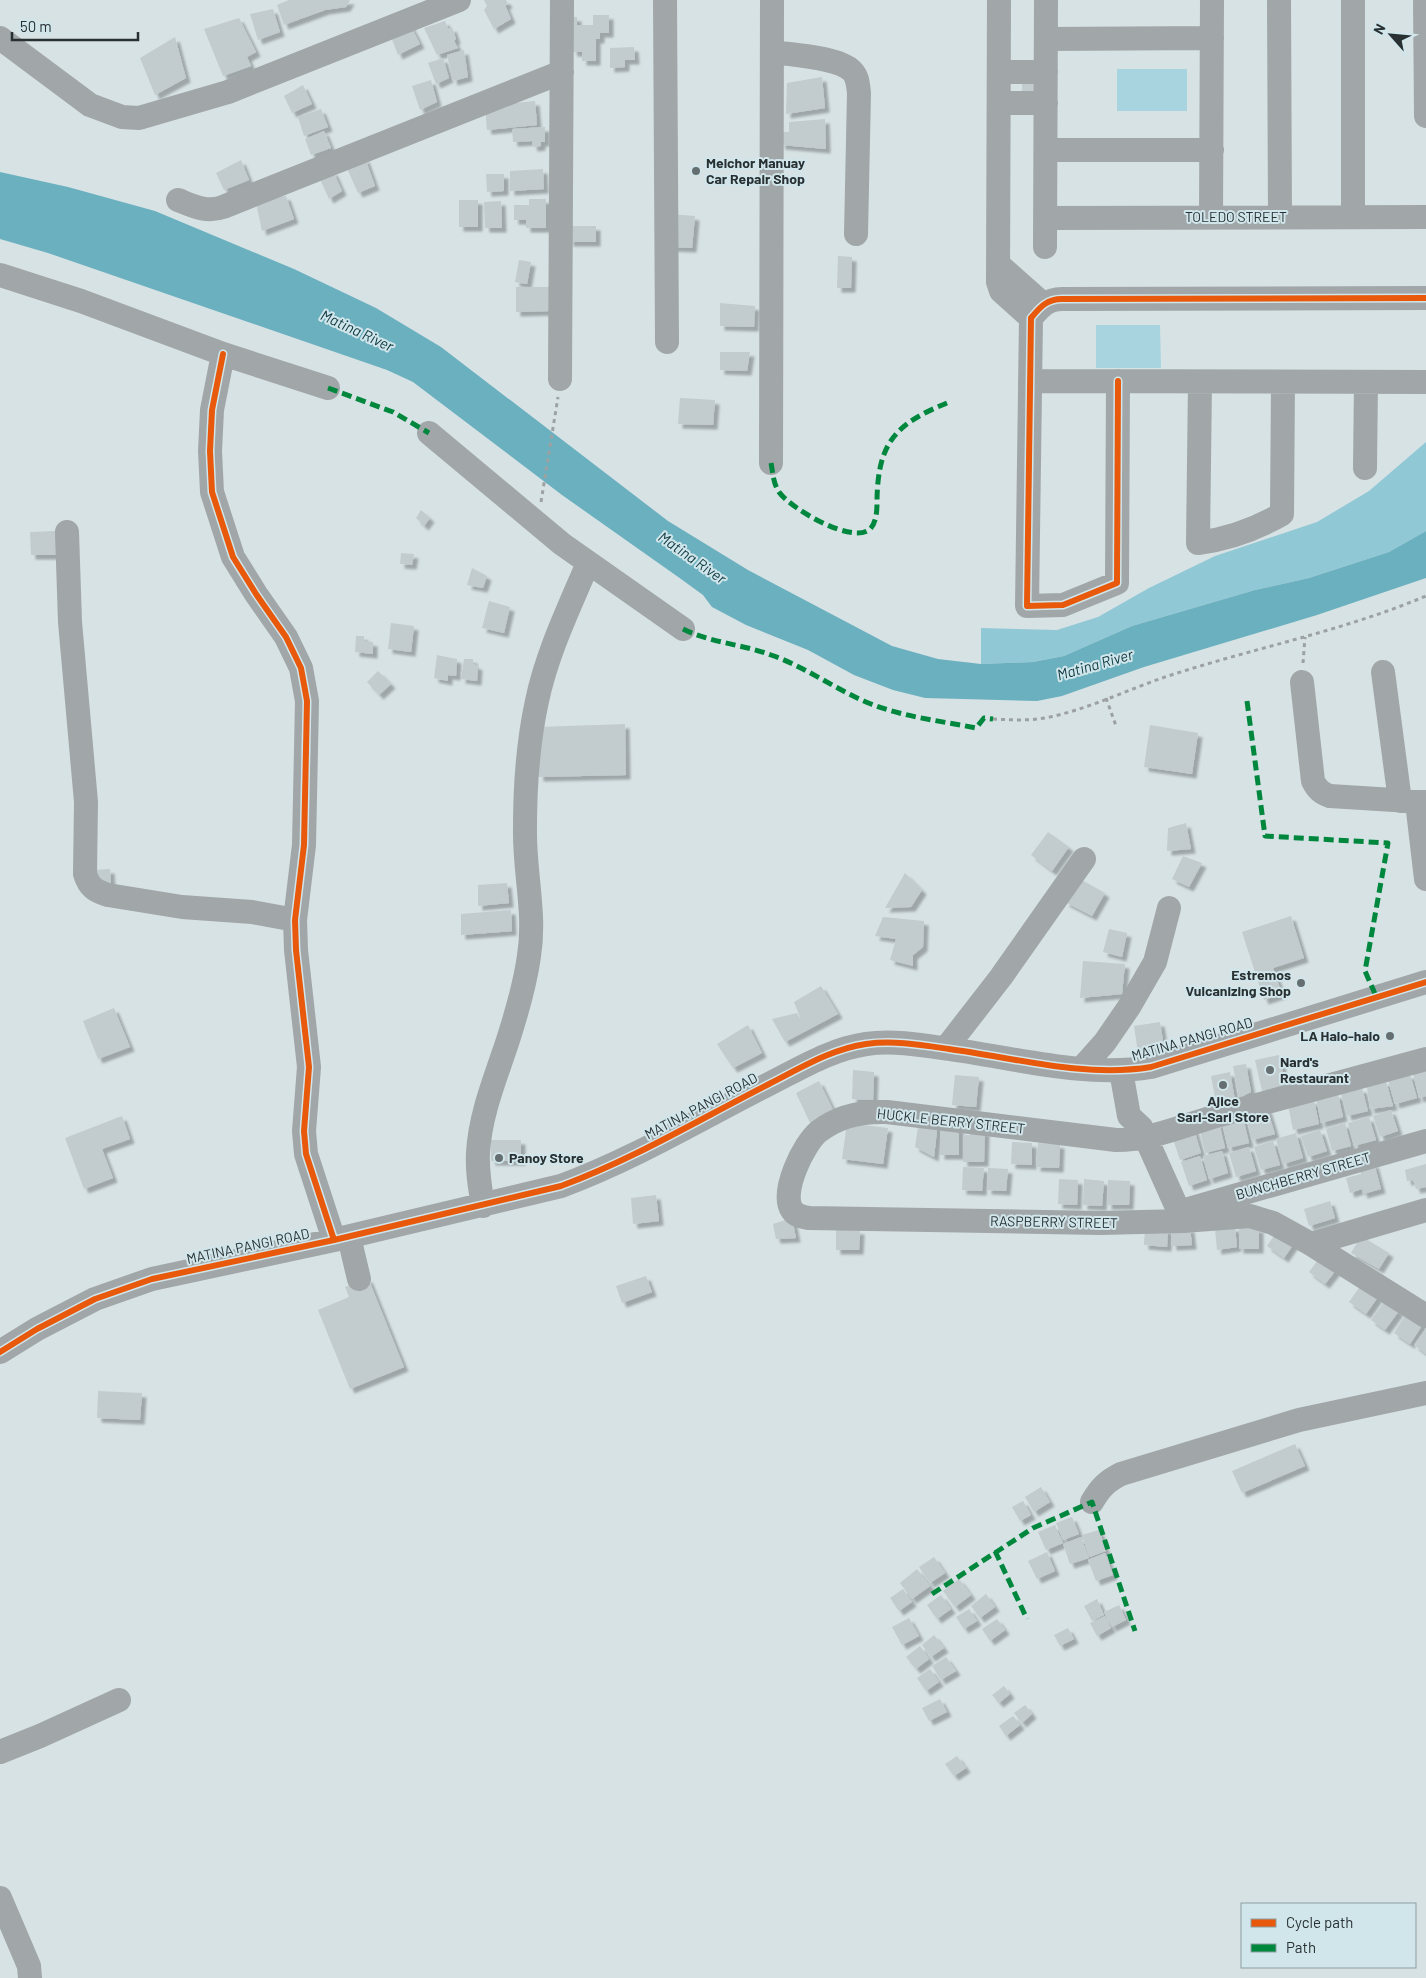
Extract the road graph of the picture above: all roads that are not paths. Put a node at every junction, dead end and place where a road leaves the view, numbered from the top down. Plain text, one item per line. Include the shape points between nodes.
1 (459, 0) edge
2 (562, 0) edge
3 (665, 0) edge
4 (772, 0) edge
5 (998, 0) edge
6 (1046, 0) edge
7 (1212, 0) edge
8 (1279, 0) edge
9 (1353, 0) edge
10 (1425, 0) edge
11 (0, 38) edge
12 (1212, 38) junction
13 (1046, 39) junction
14 (773, 52) junction
15 (562, 72) junction
16 (999, 72) junction
17 (1046, 72) junction
18 (1046, 102) junction
19 (999, 103) junction
20 (1426, 116) edge
21 (1046, 150) junction
22 (1212, 150) junction
23 (178, 200) dead end
24 (1211, 217) junction
25 (1280, 217) junction
26 (1353, 217) junction
27 (1426, 217) edge
28 (1046, 218) junction
29 (856, 234) dead end
30 (1046, 247) dead end
31 (0, 275) edge
32 (1426, 298) edge
33 (1037, 311) junction
34 (667, 342) dead end
35 (223, 354) junction
36 (1118, 381) junction
37 (1030, 382) junction
38 (1200, 382) junction
39 (1283, 382) junction
40 (1366, 382) junction
41 (1426, 382) edge
42 (328, 388) dead end
43 (559, 388) road end
44 (429, 433) dead end
45 (772, 463) dead end
46 (1365, 468) dead end
47 (68, 532) dead end
48 (588, 563) junction
49 (683, 628) dead end
50 (1383, 672) dead end
51 (1302, 682) road end
52 (1415, 801) edge
53 (1084, 859) dead end
54 (1426, 879) edge
55 (1169, 908) dead end
56 (295, 920) junction
57 (1426, 982) edge
58 (946, 1048) junction
59 (1426, 1059) edge
60 (1081, 1069) junction
61 (1128, 1070) junction
62 (1143, 1133) junction
63 (1426, 1140) edge
64 (1248, 1191) junction
65 (484, 1206) junction
66 (1426, 1210) edge
67 (792, 1211) joint
68 (1181, 1216) junction
69 (1250, 1216) junction
70 (342, 1239) junction
71 (1311, 1244) junction
72 (360, 1279) dead end
73 (1426, 1316) edge
74 (0, 1352) edge
75 (1426, 1393) edge
76 (1092, 1502) dead end
77 (119, 1700) dead end
78 (0, 1752) edge
79 (0, 1898) edge
80 (30, 1978) edge

1 - 11 street via 228,92 138,118 122,117 90,105
2 - 15 street
3 - 34 street
4 - 14 street
5 - 16 street
6 - 13 street
7 - 12 street
8 - 25 street
9 - 26 street
10 - 20 street
12 - 13 street
12 - 22 street
13 - 17 street
14 - 29 street via 842,64 858,80
14 - 45 street
15 - 23 street via 212,211
15 - 43 street
16 - 17 street
16 - 19 street
17 - 18 street
18 - 19 street
18 - 21 street
19 - 33 street via 999,265
21 - 22 street
21 - 28 street
22 - 24 street
24 - 25 street, TOLEDO STREET
24 - 28 street, TOLEDO STREET
25 - 26 street, TOLEDO STREET
26 - 27 street, TOLEDO STREET
28 - 30 street
31 - 35 street via 64,295
32 - 33 street via 1062,299 1049,301
33 - 37 street
35 - 42 street
35 - 56 street via 212,410 212,492 233,557 286,637 301,668 307,701 304,845
36 - 37 street
36 - 37 street via 1117,583 1078,600 1050,606 1027,606
36 - 38 street
38 - 39 street
38 - 39 street via 1198,543 1249,530 1282,514
39 - 40 street
40 - 41 street
40 - 46 street
44 - 48 street
47 - 56 street via 71,632 86,802 85,874 88,885 108,895
48 - 49 street
48 - 65 street via 556,639 537,701 525,802 532,928 524,987 482,1126 478,1180
50 - 52 street
51 - 52 street via 1316,788 1330,796
52 - 54 street
53 - 58 street via 1001,977
55 - 60 street via 1154,962 1105,1042
56 - 70 street via 309,1067 304,1114 306,1154
57 - 61 street, MATINA PANGI ROAD via 1151,1067
58 - 60 street, MATINA PANGI ROAD
58 - 65 street, MATINA PANGI ROAD via 884,1043 836,1052 591,1175
59 - 62 street, HUCKLE BERRY STREET via 1215,1117
60 - 61 street, MATINA PANGI ROAD
61 - 62 street via 1144,1113
62 - 67 street, HUCKLE BERRY STREET via 1116,1140 887,1112 855,1114 829,1124 804,1149 790,1187
62 - 68 street
63 - 64 street, BUNCHBERRY STREET
64 - 68 street, BUNCHBERRY STREET
64 - 69 street
65 - 70 street, MATINA PANGI ROAD
66 - 71 street
67 - 68 street, RASPBERRY STREET via 808,1218 1066,1223
68 - 69 street, RASPBERRY STREET
69 - 71 street, RASPBERRY STREET via 1273,1223
70 - 72 street
70 - 74 street, MATINA PANGI ROAD via 126,1286 63,1315
71 - 73 street, RASPBERRY STREET
75 - 76 street via 1299,1420 1121,1474 1107,1481
77 - 78 street
79 - 80 street via 29,1966

